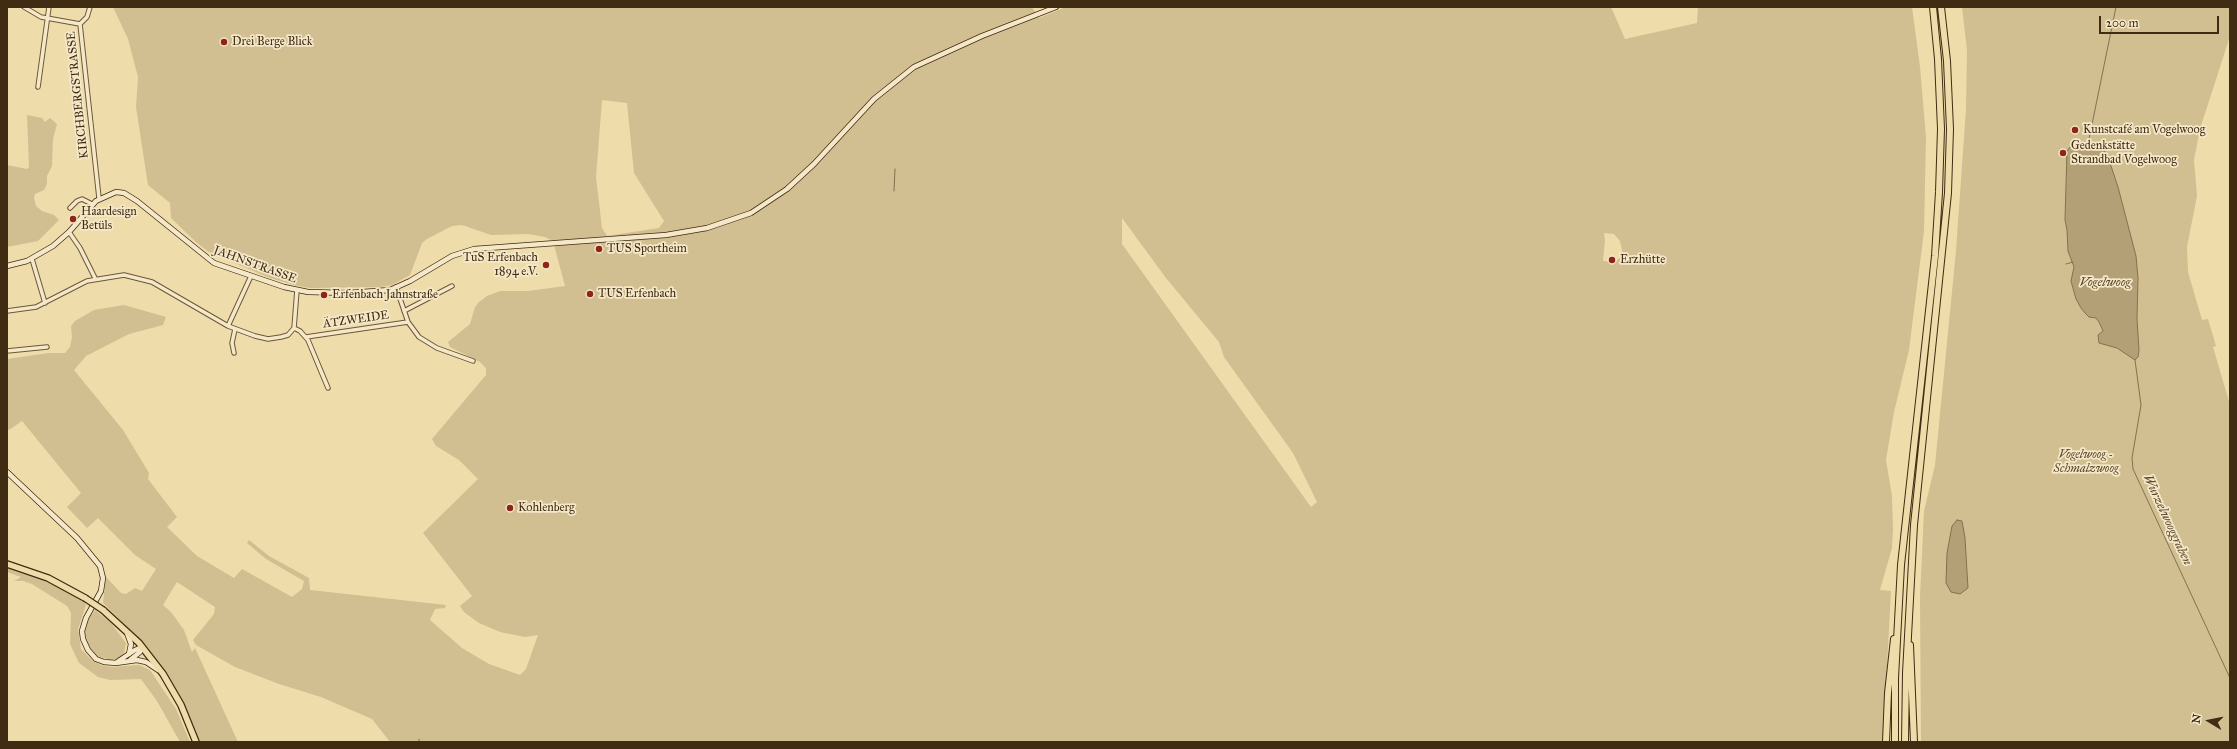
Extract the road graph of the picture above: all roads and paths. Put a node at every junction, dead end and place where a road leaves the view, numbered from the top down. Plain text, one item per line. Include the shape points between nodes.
1 (24, 7) edge
2 (49, 7) edge
3 (90, 7) edge
4 (1056, 7) edge
5 (1933, 7) edge
6 (1942, 7) edge
7 (47, 18) junction
8 (80, 24) junction
9 (38, 87) dead end
10 (99, 198) junction
11 (92, 204) junction
12 (70, 208) dead end
13 (69, 232) junction
14 (32, 259) junction
15 (7, 266) edge
16 (251, 276) junction
17 (95, 278) junction
18 (452, 286) dead end
19 (396, 288) junction
20 (297, 290) junction
21 (45, 303) junction
22 (404, 310) junction
23 (7, 311) edge
24 (408, 322) junction
25 (228, 326) junction
26 (294, 328) junction
27 (235, 329) junction
28 (306, 337) junction
29 (47, 347) dead end
30 (7, 351) edge
31 (234, 353) dead end
32 (473, 361) dead end
33 (328, 388) dead end
34 (7, 472) edge
35 (7, 564) edge
36 (1899, 614) junction
37 (127, 631) junction
38 (1908, 634) junction
39 (142, 647) junction
40 (129, 654) junction
41 (129, 661) junction
42 (112, 663) junction
43 (163, 674) junction
44 (196, 742) edge
45 (1886, 742) edge
46 (1895, 742) edge
47 (1905, 742) edge
48 (1914, 742) edge

1 - 7 street, KIRCHBERGSTRASSE
2 - 7 street
3 - 8 street via 87,17
4 - 19 street, JAHNSTRASSE via 945,52 908,71 869,104 804,174 761,208 737,219 673,234 470,250 452,256
5 - 36 highway via 1941,129 1936,248 1906,512
6 - 38 highway via 1950,129 1948,193 1915,517
7 - 8 street, KIRCHBERGSTRASSE
7 - 9 street
8 - 10 street, KIRCHBERGSTRASSE
10 - 11 street, JAHNSTRASSE
10 - 16 street, JAHNSTRASSE via 116,192 127,195 151,211 208,259
11 - 12 street via 82,199
11 - 13 street, JAHNSTRASSE
13 - 14 street, JAHNSTRASSE
13 - 17 street
14 - 15 street, JAHNSTRASSE
14 - 21 street
16 - 20 street, JAHNSTRASSE
16 - 25 street
17 - 21 street
17 - 25 street via 117,275 143,278
18 - 22 street, ÄTZWEIDE
19 - 20 street, JAHNSTRASSE via 348,293
19 - 22 street, ÄTZWEIDE
20 - 26 street
21 - 23 street via 27,310
22 - 24 street, ÄTZWEIDE
24 - 28 street, ÄTZWEIDE
24 - 32 street, ÄTZWEIDE via 415,333 429,344
25 - 27 street
26 - 27 street via 285,336 268,339
26 - 28 street
27 - 31 street via 232,343
28 - 33 street
29 - 30 street
34 - 42 street via 94,557 102,571 102,586 84,622 82,634 85,647 90,654
35 - 37 main road, bridge via 48,578 85,598
36 - 45 highway via 1888,693
36 - 46 highway
37 - 39 main road
37 - 40 street via 131,644
38 - 47 highway
38 - 48 highway via 1911,651
39 - 40 street
39 - 41 street
39 - 43 main road
40 - 42 street
41 - 42 street
41 - 43 street via 146,662
43 - 44 main road via 181,705

